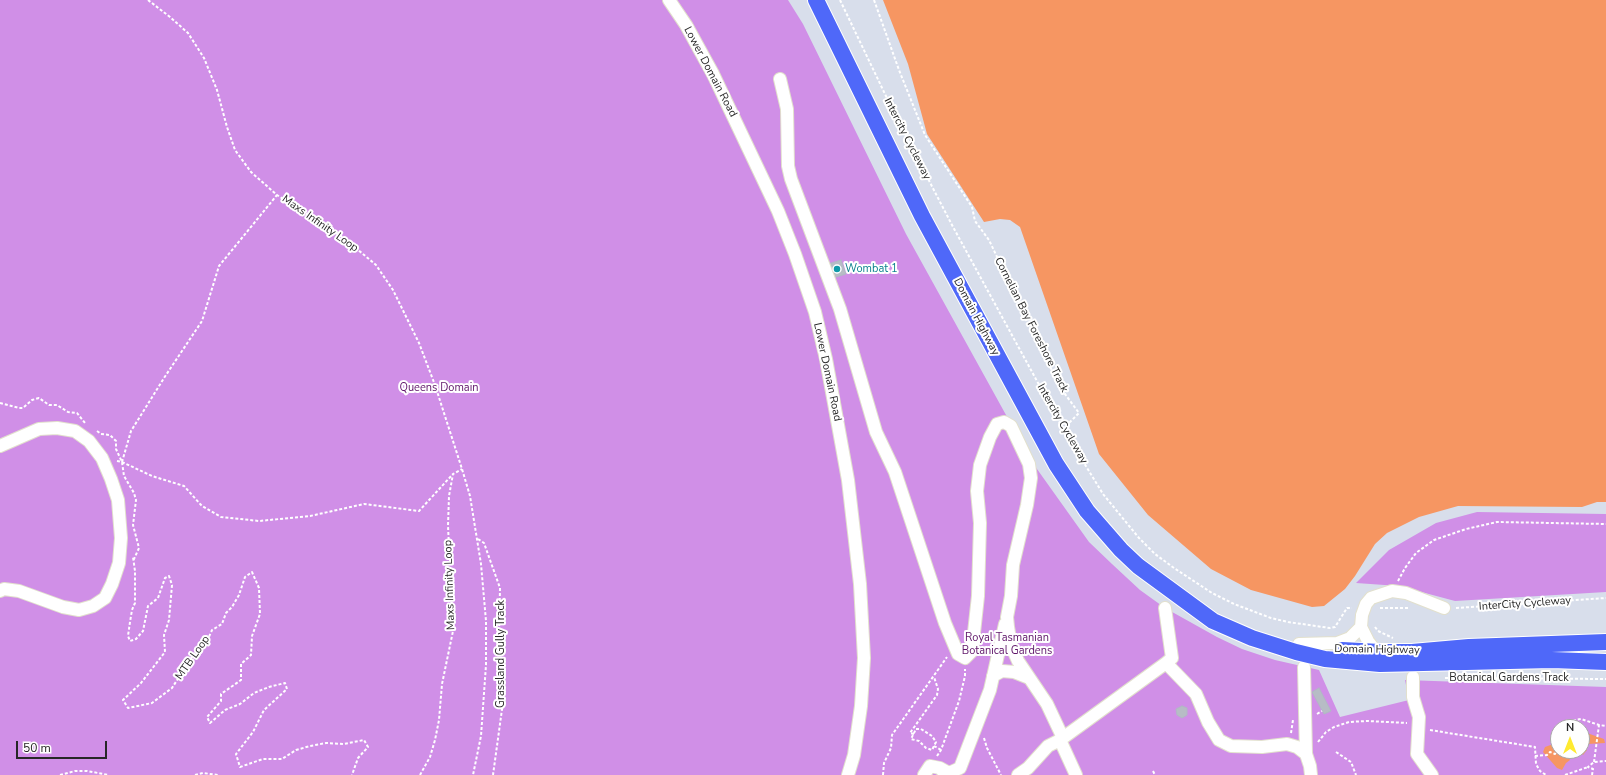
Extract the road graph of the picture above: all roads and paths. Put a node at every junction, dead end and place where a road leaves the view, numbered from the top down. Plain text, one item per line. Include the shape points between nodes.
1 (148, 0) edge
2 (669, 0) edge
3 (816, 0) edge
4 (840, 0) edge
5 (874, 0) edge
6 (780, 79) dead end
7 (277, 195) junction
8 (1062, 427) junction
9 (0, 446) edge
10 (102, 458) junction
11 (122, 462) junction
12 (462, 469) junction
13 (453, 474) junction
14 (1606, 524) edge
15 (478, 539) junction
16 (133, 557) dead end
17 (1392, 590) junction
18 (0, 591) edge
19 (1606, 598) edge
20 (1183, 599) junction
21 (1165, 608) dead end
22 (1365, 608) junction
23 (1414, 608) dead end
24 (1444, 608) joint
25 (1007, 617) junction
26 (1361, 627) junction
27 (1606, 643) edge
28 (955, 644) junction
29 (1298, 644) junction
30 (1380, 652) junction
31 (1606, 656) edge
32 (965, 658) junction
33 (1552, 660) junction
34 (1606, 662) edge
35 (1166, 663) junction
36 (1304, 667) dead end
37 (993, 676) junction
38 (934, 677) junction
39 (1413, 677) dead end
40 (1029, 678) junction
41 (1444, 678) dead end
42 (1606, 679) edge
43 (1590, 722) edge
44 (977, 724) junction
45 (1599, 725) junction
46 (1419, 726) junction
47 (1606, 726) edge
48 (914, 734) junction
49 (1061, 739) junction
50 (934, 746) junction
51 (941, 750) junction
52 (1336, 752) dead end
53 (1550, 752) edge
54 (1535, 756) junction
55 (1307, 757) junction
56 (1606, 761) edge
57 (1594, 762) junction
58 (1588, 767) junction
59 (935, 771) edge
60 (1153, 771) dead end
61 (882, 774) edge
62 (60, 775) edge
63 (109, 775) edge
64 (195, 775) edge
65 (218, 775) edge
66 (352, 775) edge
67 (420, 775) edge
68 (473, 775) edge
69 (493, 775) edge
70 (848, 775) edge
71 (1001, 775) edge
72 (1018, 775) edge
73 (1076, 775) edge
74 (1155, 775) edge
75 (1311, 775) edge
76 (1356, 775) edge
77 (1432, 775) edge
78 (1546, 775) edge
79 (1565, 775) edge
80 (1592, 775) edge

1 - 7 path, Maxs Infinity Loop via 188,33 204,58 218,90 227,127 236,150 251,172
2 - 70 street, Lower Domain Road via 713,74 778,211 815,312 826,359 848,480 860,584 864,658 861,706 854,756
3 - 20 main road, Domain Highway via 922,216 1056,464 1087,512 1120,550
4 - 8 path, Intercity Cycleway via 894,116
5 - 8 path, Cornelian Bay Foreshore Track via 925,135 972,207 975,221 989,240 1017,292 1020,308 1062,390 1079,413
6 - 28 street via 786,109 788,166 791,179 840,309 876,432 895,472 945,623
7 - 11 path via 219,266 202,322 131,431
7 - 12 path, Maxs Infinity Loop via 344,238 376,265 393,290 419,343 435,384
8 - 22 path, Intercity Cycleway via 1103,494 1139,538 1155,554 1206,589 1250,611 1288,622 1319,627 1335,627 1347,608
9 - 10 street via 39,429 57,428 75,431 89,441
10 - 11 path
10 - 18 street via 118,500 121,538 119,563 105,598 93,606 79,610 19,591
11 - 13 path via 152,476 184,486 202,506 221,517 259,521 310,516 364,504 419,511
12 - 13 path
12 - 15 path, Maxs Infinity Loop
13 - 67 path, Maxs Infinity Loop via 448,526 453,631 442,684 435,740 430,757
14 - 17 path via 1497,522 1466,530 1434,540 1416,553
15 - 68 path, Maxs Infinity Loop via 486,621 486,665 481,736
15 - 69 path, Grassland Gully Track via 484,543 500,588 502,702
16 - 66 path, MTB Loop via 135,603 128,636 130,641 136,639 142,631 148,606 158,598 165,578 169,576 172,585 164,635 165,652 141,684 123,700 128,708 152,703 172,688 199,646 208,639 212,630 222,624 226,613 239,595 245,577 252,572 259,588 260,614 252,636 251,655 241,664 241,680 222,694 222,701 207,717 210,723 225,710 240,704 254,693 285,684 287,689 264,710 253,732 236,754 240,767 263,760 282,760 296,750 326,742 344,744 364,740 368,747 358,758
17 - 22 street via 1371,598
17 - 24 street via 1406,592
19 - 24 path, InterCity Cycleway
20 - 29 main road, Domain Highway via 1254,631
20 - 33 main road, Domain Highway via 1214,621 1252,638 1325,659 1380,664
21 - 35 street via 1172,658
22 - 23 path, Intercity Cycleway
22 - 26 street
25 - 32 street via 1013,565 1031,478 1029,464 1015,434 1011,426 1004,422 997,424 980,465 978,596 972,651
25 - 37 street
25 - 40 street via 1011,645
26 - 29 street via 1350,638 1337,643
26 - 30 street via 1374,649
27 - 30 main road, Domain Highway
28 - 32 street via 958,654
28 - 38 path
29 - 30 main road, Domain Highway
31 - 33 main road, Domain Highway
32 - 51 path via 965,676 959,701
33 - 34 main road, Domain Highway
35 - 49 street
35 - 55 street via 1196,694 1219,740 1231,746 1262,747 1287,744 1297,747
36 - 55 street
37 - 40 street via 1002,671 1014,672
37 - 44 street
38 - 48 path via 937,695 910,733
38 - 61 path via 892,735 891,748 884,762
39 - 46 street
40 - 49 street via 1047,704
41 - 42 path, Botanical Gardens Track
43 - 45 path
44 - 59 street via 960,768 949,773
44 - 71 path
45 - 47 path
45 - 57 path
46 - 54 path via 1535,747
46 - 55 path via 1405,722 1367,721 1338,725 1326,732
46 - 77 street via 1417,754
48 - 50 path via 911,739 932,750
48 - 50 path via 916,729 920,729 932,736 936,742
49 - 72 street via 1048,746
49 - 73 street
50 - 51 path
51 - 59 path
52 - 76 path via 1351,762
53 - 54 path via 1547,756
54 - 78 path via 1540,771
55 - 75 street
56 - 57 path
57 - 58 path
58 - 79 path
58 - 80 path via 1592,769
60 - 74 path
62 - 63 path via 75,771
64 - 65 path

